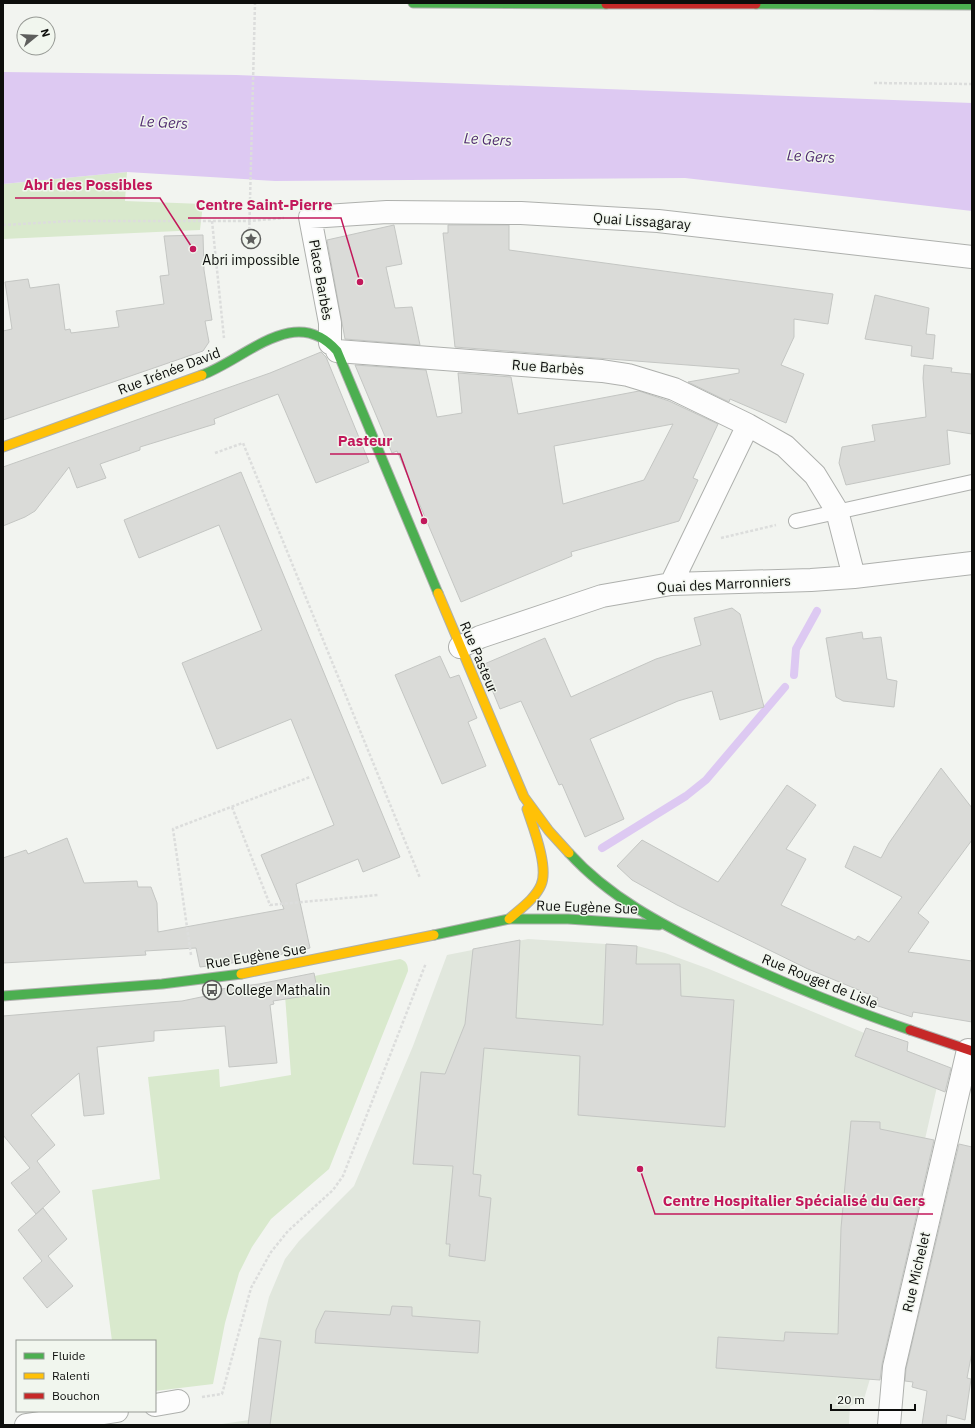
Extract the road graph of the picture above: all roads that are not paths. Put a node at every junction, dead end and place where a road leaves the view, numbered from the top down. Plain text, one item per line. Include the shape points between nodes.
1 (413, 3) edge
2 (972, 5) edge
3 (310, 216) joint
4 (972, 257) edge
5 (334, 347) junction
6 (748, 425) junction
7 (3, 447) edge
8 (972, 482) edge
9 (837, 512) junction
10 (796, 521) road end
11 (972, 563) edge
12 (854, 577) junction
13 (671, 584) junction
14 (460, 646) junction
15 (524, 797) junction
16 (509, 919) junction
17 (663, 925) junction
18 (3, 996) edge
19 (970, 1050) edge
20 (178, 1401) road end
21 (156, 1405) edge
22 (110, 1412) edge
23 (26, 1425) edge
24 (889, 1425) edge

1 - 2 main road
3 - 4 street, Quai Lissagaray via 387,212 521,213 658,221
3 - 5 street, Place Barbès
5 - 6 street, Rue Barbès via 628,375 674,389
5 - 7 main road, Rue Irénée David via 309,332 295,330 277,335 219,368
5 - 14 main road, Rue Pasteur
6 - 9 street, Rue Barbès via 785,446 815,475
6 - 13 street
8 - 9 lane
9 - 10 lane
9 - 12 street
11 - 12 street, Quai des Marronniers
12 - 13 street, Quai des Marronniers
13 - 14 street, Quai des Marronniers via 602,596
14 - 15 main road, Rue Pasteur
15 - 16 main road, Rue Eugène Sue via 541,857 542,882 529,902
15 - 17 main road, Rue Pasteur via 549,831 578,863 618,897
16 - 17 main road, Rue Eugène Sue via 568,919
16 - 18 main road, Rue Eugène Sue via 257,972 194,980
17 - 19 main road, Rue Rouget de Lisle via 753,969 845,1007
19 - 24 street, Rue Michelet via 894,1367
20 - 21 street
22 - 23 street

